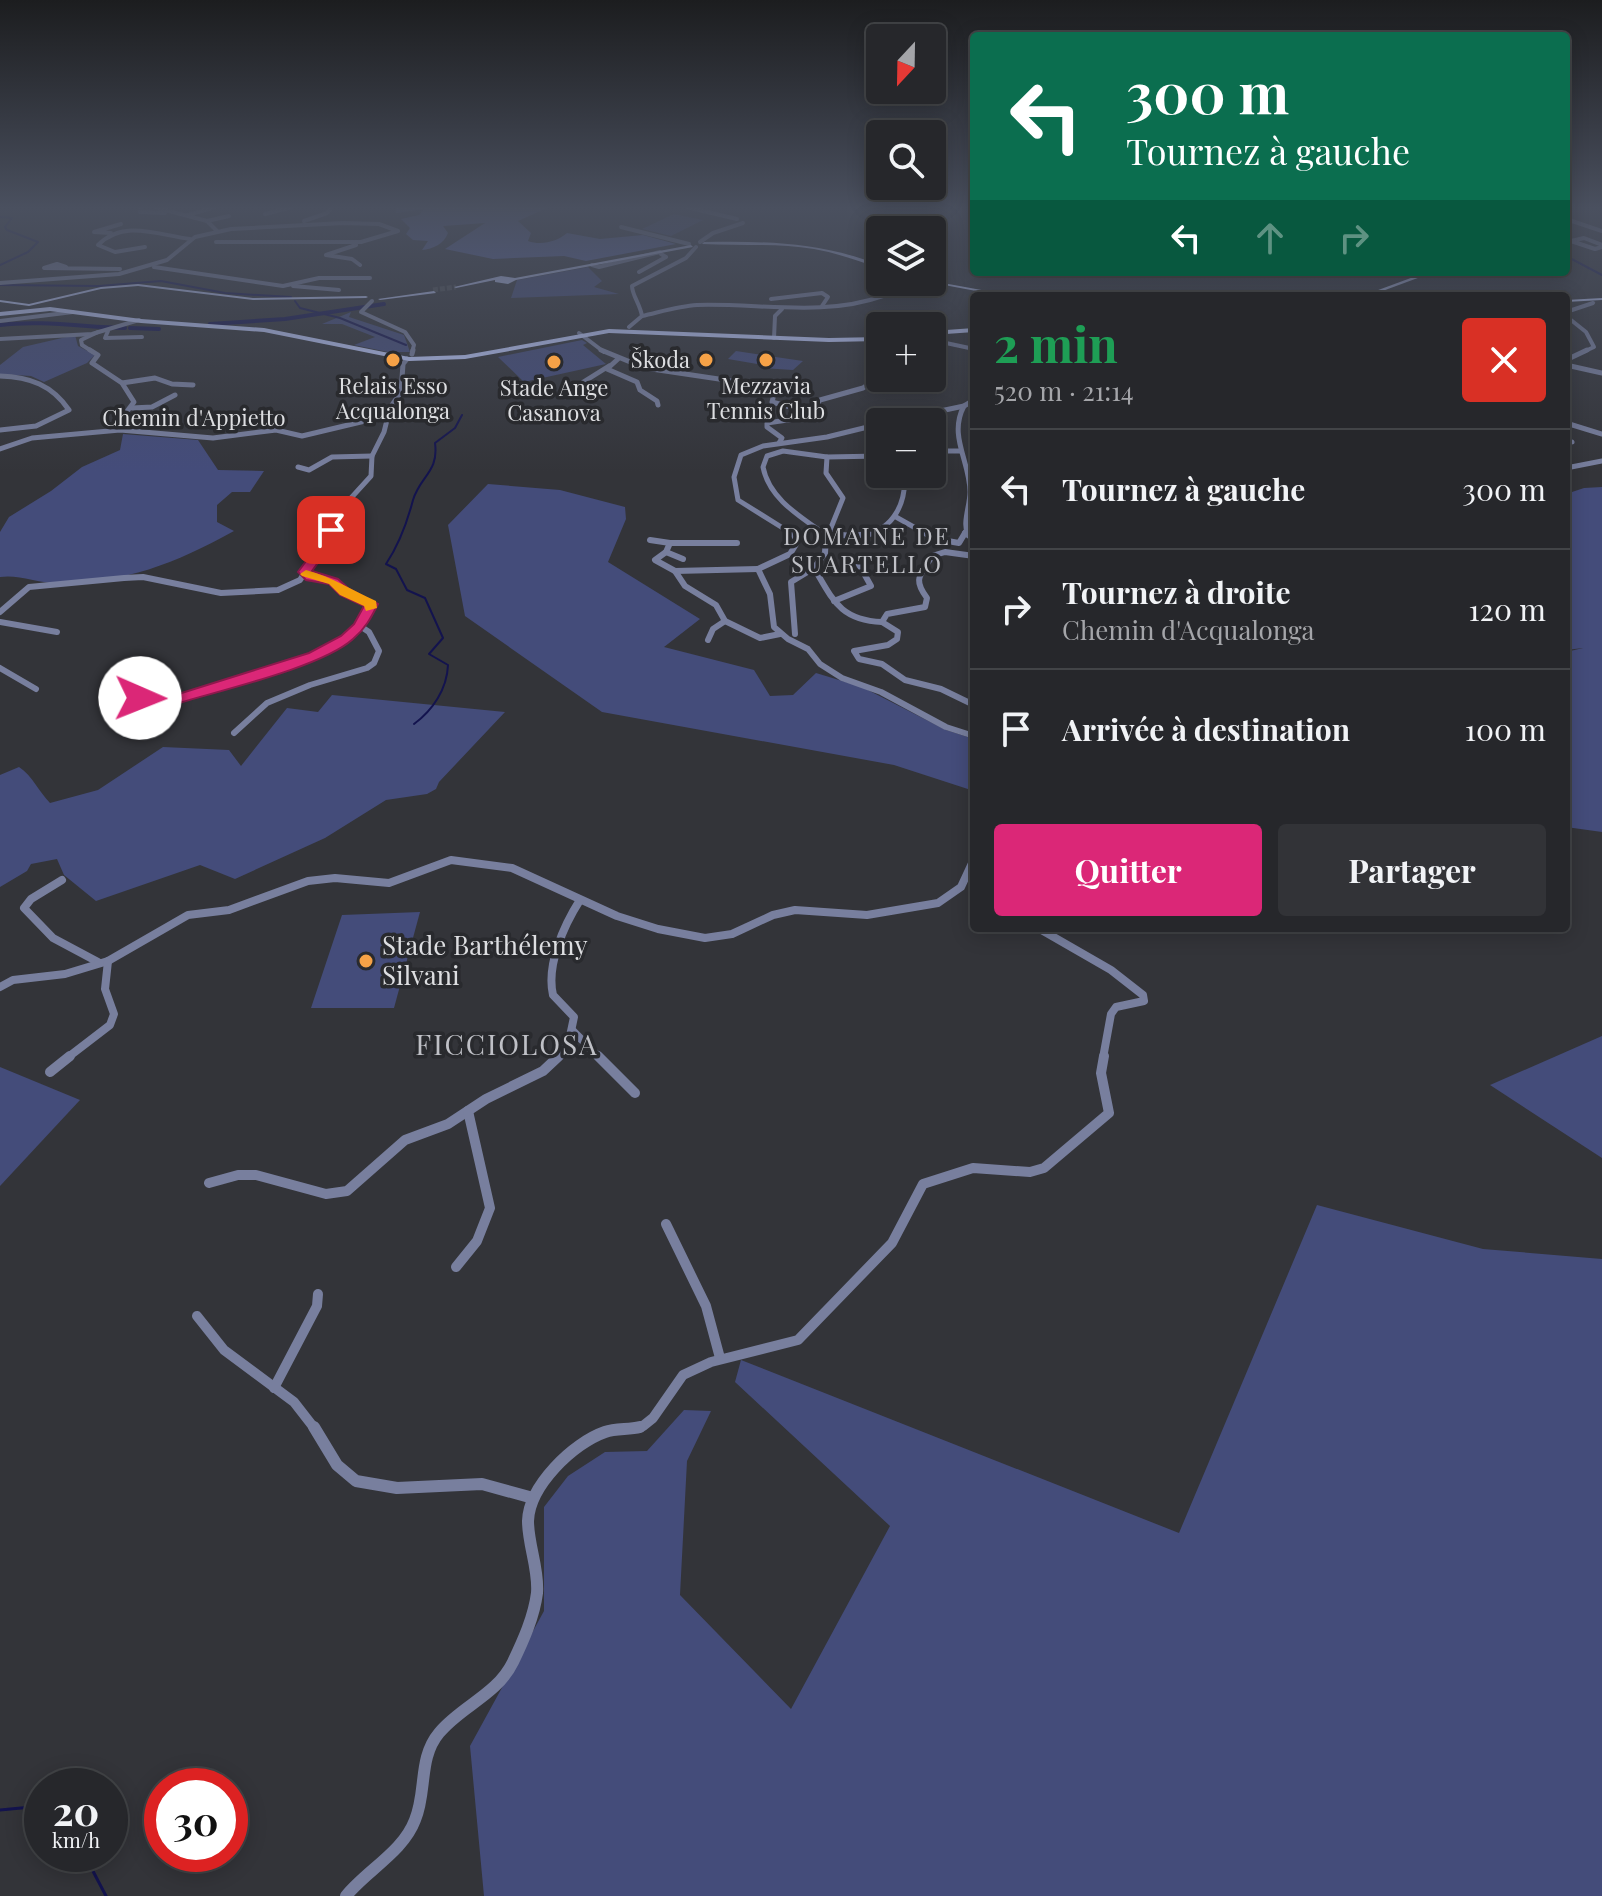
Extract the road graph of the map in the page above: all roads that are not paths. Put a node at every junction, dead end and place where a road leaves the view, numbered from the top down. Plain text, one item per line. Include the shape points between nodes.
1 (74, 295) edge
2 (224, 295) edge
3 (406, 295) edge
4 (635, 295) edge
5 (801, 295) edge
6 (828, 295) edge
7 (883, 296) edge
8 (771, 299) dead end
9 (368, 300) junction
10 (1602, 300) edge
11 (0, 301) edge
12 (1570, 302) edge
13 (1588, 304) dead end
14 (45, 306) junction
15 (822, 306) junction
16 (27, 308) junction
17 (783, 308) junction
18 (73, 312) junction
19 (1570, 312) edge
20 (642, 313) junction
21 (0, 314) edge
22 (1570, 318) edge
23 (139, 320) junction
24 (0, 321) edge
25 (630, 329) junction
26 (970, 330) edge
27 (108, 331) junction
28 (98, 332) junction
29 (946, 332) edge
30 (580, 334) junction
31 (142, 337) dead end
32 (774, 338) junction
33 (0, 339) edge
34 (866, 339) edge
35 (946, 343) edge
36 (970, 348) edge
37 (411, 357) junction
38 (618, 359) junction
39 (1570, 360) edge
40 (1570, 363) edge
41 (610, 366) junction
42 (1602, 373) edge
43 (0, 376) edge
44 (122, 383) junction
45 (193, 385) dead end
46 (866, 386) edge
47 (175, 395) dead end
48 (561, 396) dead end
49 (970, 402) edge
50 (816, 404) junction
51 (658, 405) dead end
52 (964, 406) junction
53 (132, 408) junction
54 (946, 410) edge
55 (386, 416) junction
56 (1570, 425) edge
57 (866, 427) edge
58 (0, 430) edge
59 (113, 430) junction
60 (1602, 434) edge
61 (779, 443) junction
62 (0, 449) edge
63 (946, 451) edge
64 (961, 451) junction
65 (372, 456) junction
66 (866, 456) edge
67 (827, 457) junction
68 (1602, 461) edge
69 (298, 467) dead end
70 (1570, 467) edge
71 (903, 488) edge
72 (896, 517) junction
73 (965, 533) junction
74 (828, 535) junction
75 (970, 536) edge
76 (650, 540) dead end
77 (670, 543) junction
78 (737, 543) dead end
79 (666, 552) junction
80 (970, 555) edge
81 (683, 559) dead end
82 (857, 561) dead end
83 (814, 568) junction
84 (758, 569) junction
85 (675, 571) junction
86 (305, 572) junction
87 (834, 601) junction
88 (0, 612) edge
89 (725, 621) junction
90 (0, 622) edge
91 (882, 622) junction
92 (360, 626) junction
93 (57, 632) dead end
94 (780, 634) junction
95 (795, 634) dead end
96 (708, 640) dead end
97 (0, 668) edge
98 (36, 689) dead end
99 (140, 698) dead end
100 (970, 703) edge
101 (234, 733) dead end
102 (970, 734) edge
103 (970, 864) edge
104 (62, 880) dead end
105 (580, 900) junction
106 (1045, 932) edge
107 (103, 961) junction
108 (0, 987) edge
109 (573, 1031) junction
110 (50, 1072) dead end
111 (635, 1093) dead end
112 (468, 1111) junction
113 (209, 1183) dead end
114 (666, 1224) dead end
115 (456, 1267) dead end
116 (318, 1294) dead end
117 (197, 1316) dead end
118 (720, 1358) junction
119 (274, 1388) junction
120 (533, 1498) junction
121 (346, 1896) edge

1 - 14 main road
2 - 9 main road
3 - 9 main road
4 - 20 street
5 - 8 street
6 - 15 street
7 - 15 street
9 - 37 street via 361,312 406,332 413,344
10 - 12 main road
11 - 16 main road
13 - 19 street
14 - 16 main road
14 - 18 main road
15 - 17 street
16 - 21 main road
17 - 20 street via 694,305
17 - 32 street via 775,316
18 - 23 main road
18 - 24 street
20 - 25 street
22 - 39 street via 1594,347
23 - 27 street
23 - 37 main road via 264,330
25 - 30 main road
25 - 32 main road
26 - 29 main road
27 - 28 street
27 - 31 street via 105,338
28 - 33 street
28 - 44 street via 81,340 82,345 98,355 94,366
30 - 37 main road via 458,358
30 - 38 street
32 - 34 main road
35 - 36 street
37 - 55 street via 403,364 401,392
38 - 41 street
38 - 50 street via 645,368 772,387 772,402 787,408
40 - 42 street
41 - 48 street
41 - 51 street via 610,372 637,382
43 - 58 street via 32,378 54,391 69,410 37,425
44 - 45 street via 155,378
44 - 53 street via 134,402
46 - 50 street
47 - 53 street via 152,407
49 - 52 street
50 - 61 street via 808,417 767,423 780,434
52 - 54 street
52 - 64 street via 956,432
53 - 59 street
55 - 59 street, Chemin d'Appietto via 302,436 276,430 213,438
55 - 65 street
56 - 60 street
57 - 61 street
59 - 62 street, Chemin d'Appietto via 32,438
61 - 84 street via 745,451 734,477 743,506 784,526 798,541 790,554
63 - 64 street
64 - 73 street via 970,488
65 - 69 street via 336,454 309,470
65 - 86 street via 371,476 351,498 325,514 331,534
66 - 67 street
67 - 74 street via 827,477 843,498
67 - 74 street via 783,451 767,456 762,468 767,485
68 - 70 street
71 - 72 street
72 - 73 street via 943,542 959,543
72 - 74 street via 871,535
73 - 75 street
74 - 83 street via 825,553
76 - 77 street
77 - 78 street
77 - 79 street
79 - 81 street
79 - 85 street via 655,560
80 - 91 street via 932,556 918,580 927,598 925,607 887,614
82 - 87 street via 871,586
83 - 87 street
83 - 95 street via 791,582
84 - 85 street
84 - 94 street
85 - 89 street via 684,586 718,605
86 - 88 street via 295,584 278,590 235,593 136,577 36,585
86 - 92 street via 333,581 371,604
87 - 91 street via 866,621
89 - 94 street via 760,638
89 - 96 street
90 - 93 street
91 - 100 street via 898,632 897,639 859,649 854,656
92 - 99 street via 314,656 251,677 163,703
92 - 101 street via 379,651 372,664 273,701 241,722
94 - 102 street via 800,642 817,661 849,681
97 - 98 street
103 - 105 street via 961,887 938,903 867,915 795,910 718,937 658,929
104 - 107 street via 24,908 53,938
105 - 107 street via 526,872 451,860 389,883 320,879 229,910 188,915
105 - 109 street via 558,948 551,987 574,1017
106 - 118 street via 1143,995 1141,1004 1116,1007 1111,1014 1101,1073 1109,1113 1044,1168 973,1168 923,1184 892,1243 798,1340
107 - 108 street
107 - 110 street via 114,1014 110,1025
109 - 111 street
109 - 112 street via 542,1073
112 - 113 street via 437,1130 402,1142 345,1193 324,1194 250,1173
112 - 115 street via 490,1208 477,1241
114 - 118 street via 692,1271
116 - 119 street via 317,1306
117 - 119 street via 225,1352
118 - 120 street via 679,1378 649,1423 594,1435 555,1469
119 - 120 street via 301,1409 340,1471 360,1483 419,1490 475,1484
120 - 121 street via 529,1525 537,1585 511,1667 440,1732 431,1745 407,1834

